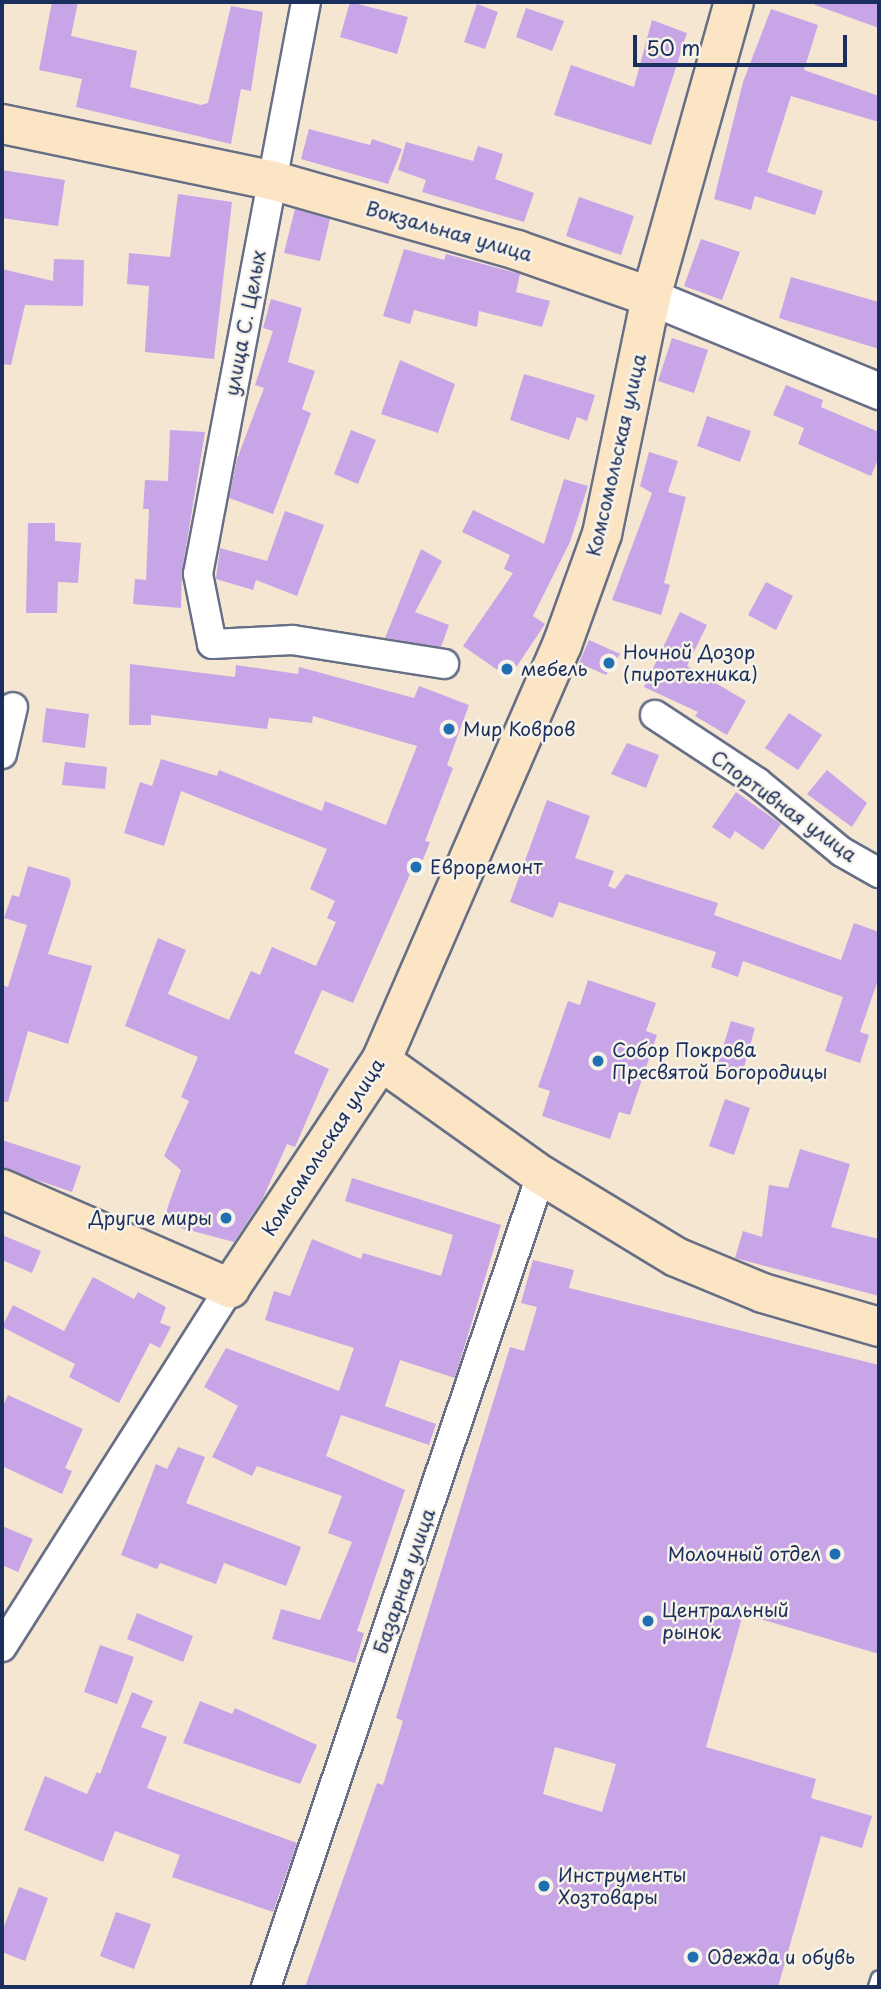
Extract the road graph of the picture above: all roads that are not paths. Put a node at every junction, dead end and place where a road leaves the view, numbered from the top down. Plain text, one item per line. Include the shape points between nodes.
1 (306, 2) edge
2 (734, 2) edge
3 (2, 124) edge
4 (271, 180) junction
5 (651, 297) junction
6 (879, 391) edge
7 (444, 664) dead end
8 (13, 707) dead end
9 (655, 715) dead end
10 (2, 754) edge
11 (879, 873) edge
12 (381, 1061) junction
13 (541, 1175) junction
14 (2, 1189) edge
15 (230, 1289) junction
16 (879, 1326) edge
17 (2, 1647) edge
18 (879, 1978) edge
19 (266, 1987) edge
20 (876, 1987) edge

1 - 4 street, улица С. Целых
2 - 5 main road, Комсомольская улица
3 - 4 main road, Вокзальная улица
4 - 5 main road, Вокзальная улица via 517,250
4 - 7 street, улица С. Целых via 198,573 212,644 293,640
5 - 6 street, Вокзальная улица
5 - 12 main road, Комсомольская улица via 602,534 562,645
8 - 10 street
9 - 11 street, Спортивная улица via 757,782 842,852
12 - 13 main road
12 - 15 main road, Комсомольская улица
13 - 16 main road via 676,1257 763,1293
13 - 19 street, Базарная улица
14 - 15 main road
15 - 17 street, Комсомольская улица
18 - 20 lane

